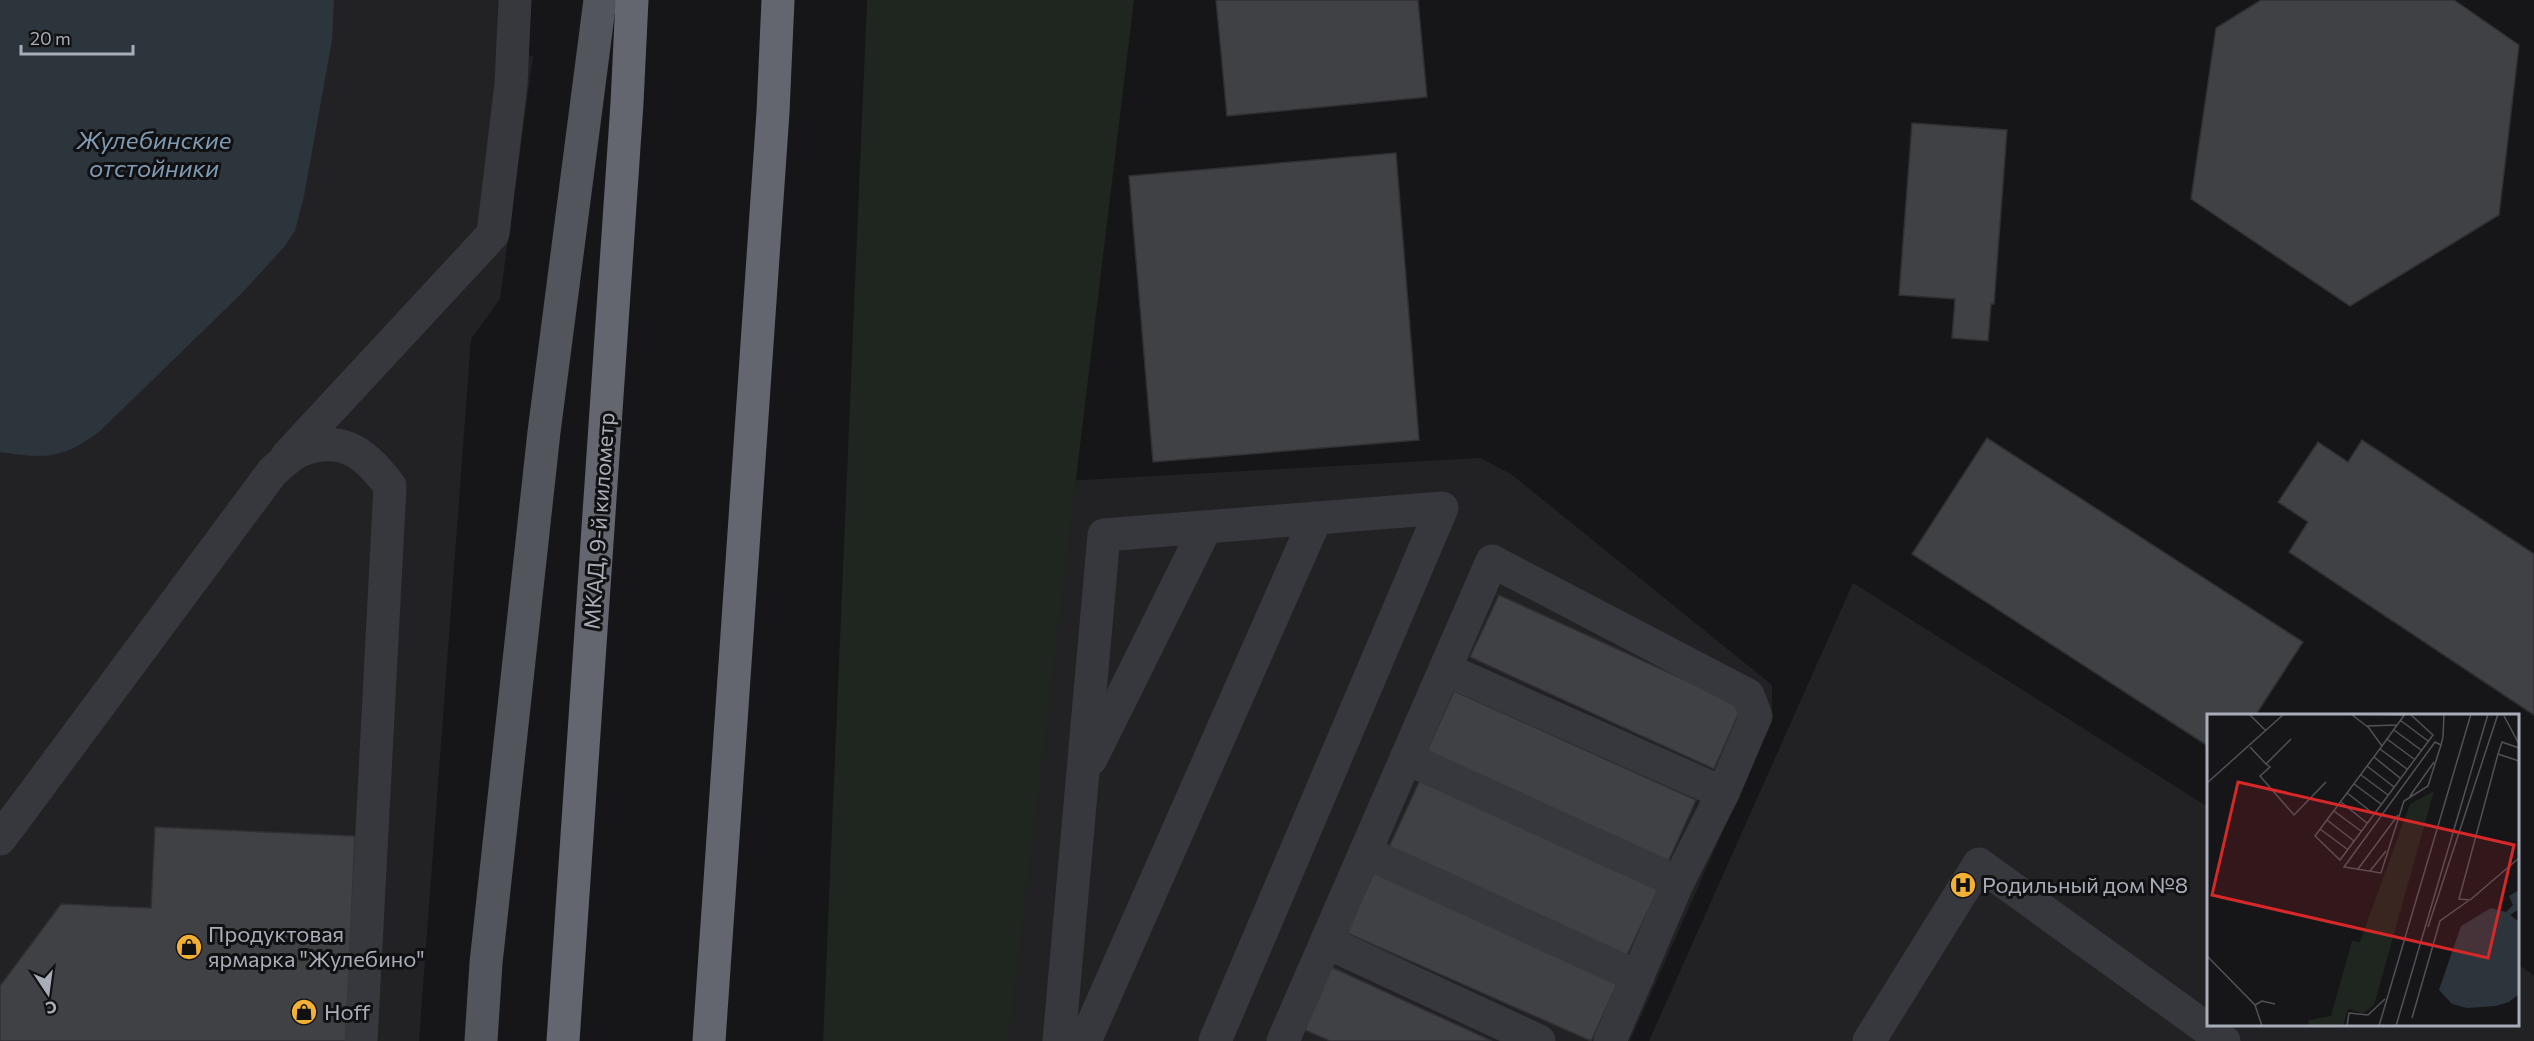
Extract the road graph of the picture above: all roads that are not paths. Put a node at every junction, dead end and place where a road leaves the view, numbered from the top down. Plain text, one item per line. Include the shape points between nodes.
1 (514, 0) edge
2 (600, 0) edge
3 (632, 0) edge
4 (778, 0) edge
5 (273, 471) junction
6 (1316, 518) junction
7 (1206, 527) junction
8 (1445, 669) junction
9 (1406, 758) junction
10 (1083, 774) junction
11 (1723, 793) junction
12 (0, 839) edge
13 (1365, 852) junction
14 (1678, 882) junction
15 (1326, 942) junction
16 (1638, 977) junction
17 (1289, 1039) edge
18 (362, 1041) edge
19 (481, 1041) edge
20 (563, 1041) edge
21 (709, 1041) edge
22 (1059, 1041) edge
23 (1085, 1041) edge
24 (1215, 1041) edge
25 (1539, 1041) edge
26 (1610, 1041) edge
27 (1869, 1041) edge
28 (2224, 1041) edge

1 - 5 lane via 511,84 493,234
2 - 19 main road via 543,444 486,963
3 - 20 highway, МКАД, 9-й километр
4 - 21 highway
5 - 12 lane
5 - 18 lane via 303,449 340,444 369,459 390,486
6 - 7 lane
6 - 23 lane
6 - 24 lane via 1442,508
7 - 10 lane
7 - 10 lane via 1104,535
8 - 9 lane
8 - 11 lane
8 - 11 lane via 1492,561 1748,695 1756,716
9 - 13 lane
9 - 14 lane
10 - 22 lane
11 - 14 lane
13 - 15 lane
13 - 16 lane
14 - 16 lane
15 - 17 lane
15 - 25 lane
16 - 26 lane
27 - 28 lane via 1979,864

